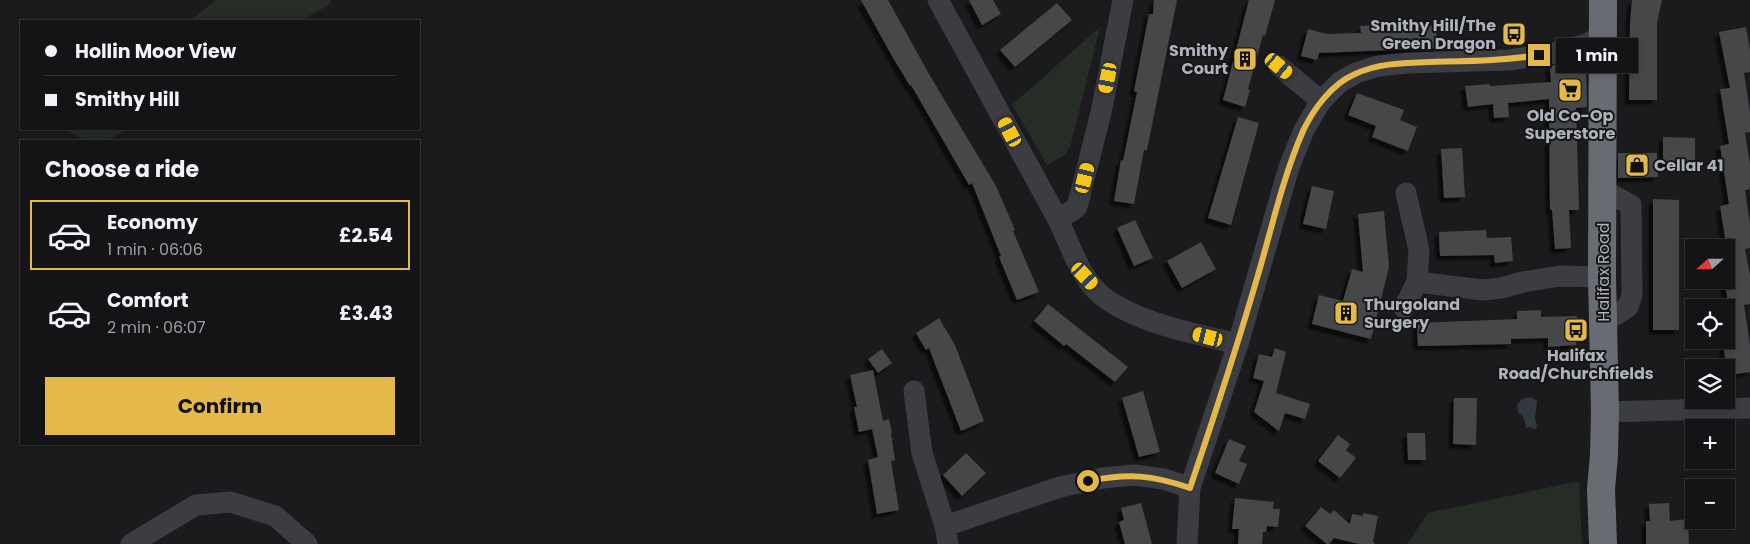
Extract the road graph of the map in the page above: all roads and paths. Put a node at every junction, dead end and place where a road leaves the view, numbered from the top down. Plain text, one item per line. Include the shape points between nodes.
1 (938, 0) edge
2 (1123, 0) edge
3 (1604, 0) edge
4 (1604, 34) junction
5 (1279, 66) dead end
6 (1321, 101) junction
7 (1603, 190) junction
8 (1406, 194) dead end
9 (1058, 220) junction
10 (1602, 277) junction
11 (1417, 282) junction
12 (1404, 308) dead end
13 (1604, 322) junction
14 (1238, 344) junction
15 (914, 391) dead end
16 (1750, 408) edge
17 (1605, 412) junction
18 (1190, 488) junction
19 (946, 535) edge
20 (131, 544) edge
21 (307, 544) edge
22 (1187, 544) edge
23 (1603, 544) edge

1 - 9 street
2 - 9 street via 1101,113 1078,207
3 - 4 highway, Halifax Road
4 - 6 street via 1596,40 1554,53 1508,60 1378,66 1340,82
4 - 7 highway, Halifax Road
5 - 6 street
6 - 14 street via 1290,167
7 - 10 highway, Halifax Road
7 - 13 street via 1631,205 1632,295 1628,307
8 - 11 street via 1419,250
9 - 14 street via 1085,276 1104,298 1131,314
10 - 11 street via 1560,276 1483,290
10 - 13 highway, Halifax Road
11 - 12 street
13 - 17 highway, Halifax Road
14 - 18 street
15 - 19 street via 922,453
16 - 17 street
17 - 23 highway, Halifax Road via 1601,489
18 - 19 street via 1164,479 1134,475 1102,478 1060,487
18 - 22 street
20 - 21 street via 196,505 231,502 275,516

